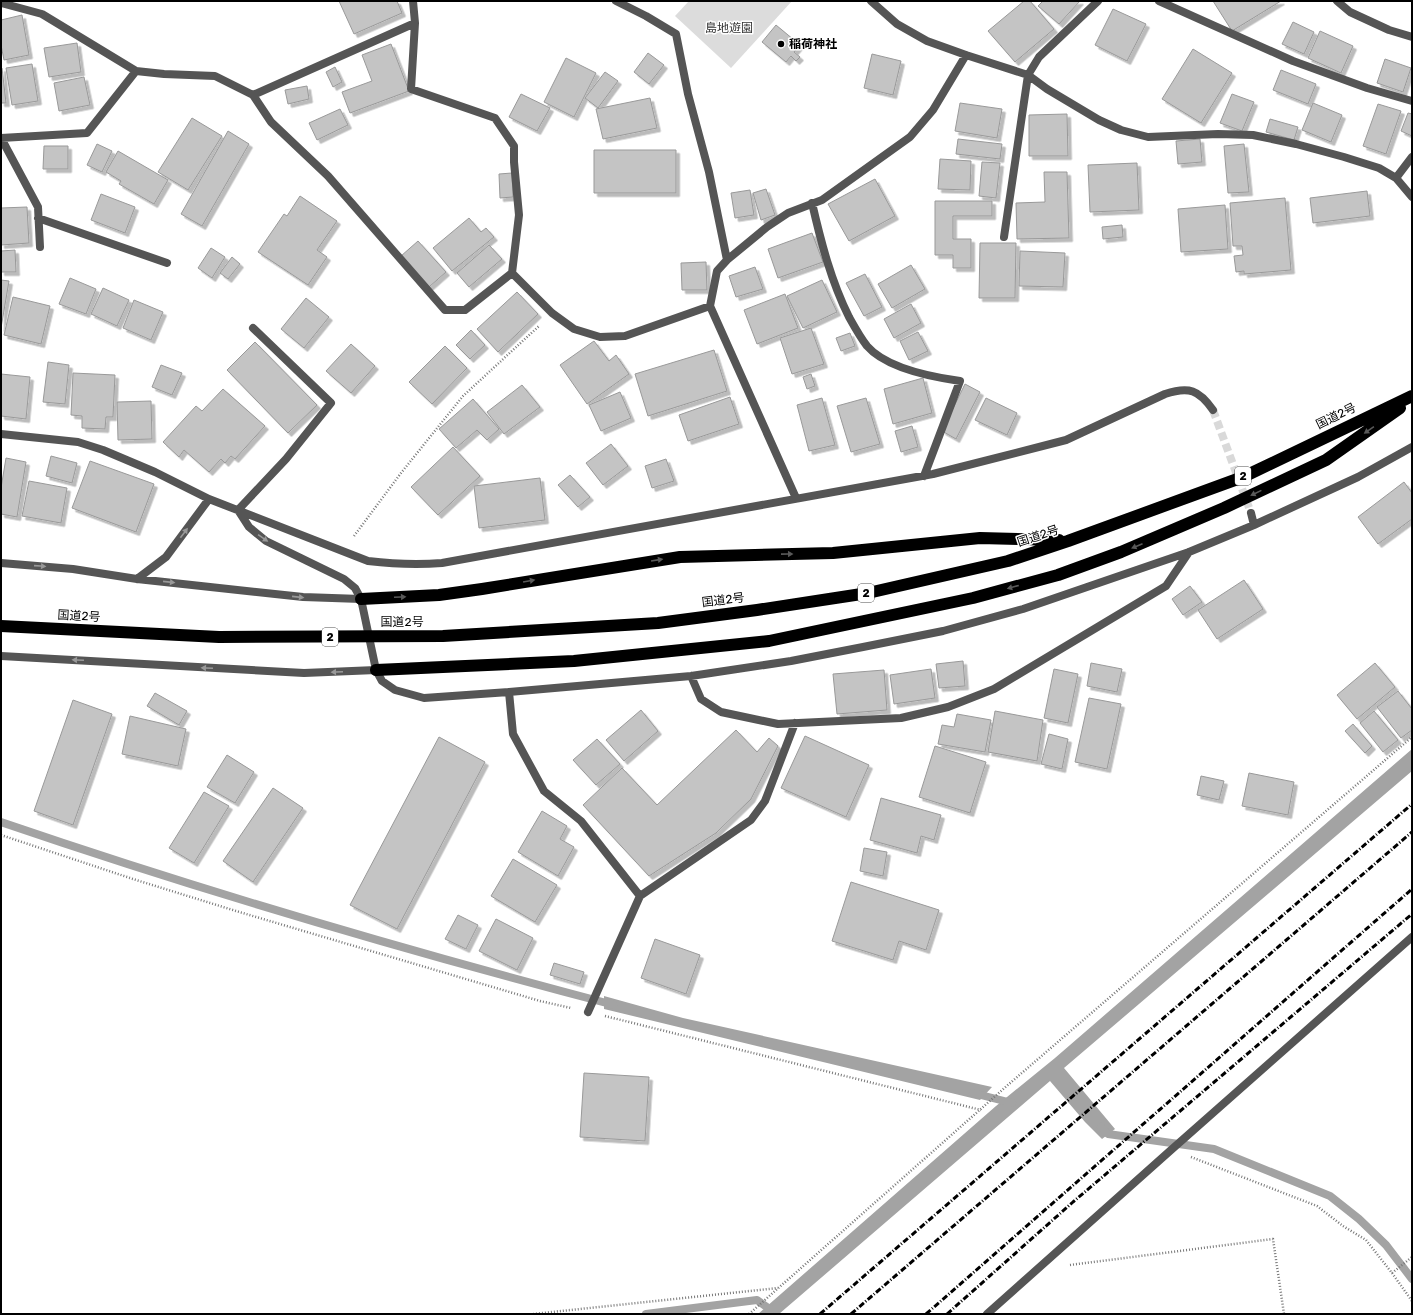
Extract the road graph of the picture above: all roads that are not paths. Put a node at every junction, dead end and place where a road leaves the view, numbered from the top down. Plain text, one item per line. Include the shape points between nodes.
1 (413, 1) edge
2 (616, 1) edge
3 (871, 1) edge
4 (1098, 1) edge
5 (1159, 1) edge
6 (1337, 1) edge
7 (1, 3) edge
8 (415, 23) junction
9 (1412, 37) edge
10 (966, 56) junction
11 (136, 71) junction
12 (1028, 75) junction
13 (253, 95) junction
14 (1412, 101) edge
15 (1, 138) edge
16 (1412, 157) edge
17 (1396, 178) junction
18 (1412, 197) edge
19 (812, 203) junction
20 (38, 218) junction
21 (1004, 237) dead end
22 (40, 248) dead end
23 (727, 260) junction
24 (167, 263) dead end
25 (512, 273) junction
26 (710, 306) junction
27 (253, 328) dead end
28 (1412, 396) edge
29 (1412, 399) edge
30 (1213, 410) tunnel mouth
31 (1, 434) edge
32 (1412, 447) edge
33 (924, 476) junction
34 (209, 498) junction
35 (796, 498) junction
36 (238, 510) junction
37 (1250, 513) tunnel mouth
38 (1254, 525) junction
39 (1068, 541) junction
40 (1189, 552) junction
41 (1, 563) edge
42 (137, 579) junction
43 (361, 598) junction
44 (1, 626) edge
45 (1, 656) edge
46 (376, 670) junction
47 (691, 676) junction
48 (509, 692) junction
49 (795, 723) junction
50 (640, 896) junction
51 (1412, 937) edge
52 (590, 1010) road end
53 (988, 1314) edge

1 - 8 street
2 - 23 street via 676,34
3 - 10 street via 910,32
4 - 12 street via 1040,58
5 - 14 street via 1293,61 1367,88
6 - 9 street via 1350,12 1389,30
7 - 11 street via 42,14
8 - 13 street
8 - 25 street via 411,89 495,118 514,146 519,215
10 - 12 street
10 - 19 street via 933,110 910,137 822,200
11 - 13 street via 215,76
11 - 15 street via 87,133
12 - 17 street via 1099,120 1121,130 1148,137 1253,135 1344,157 1379,168
12 - 21 street
13 - 25 street via 271,122 328,176 445,310 465,310
15 - 20 street via 38,207
16 - 17 street
17 - 18 street
19 - 23 street via 783,216
19 - 33 street via 834,282 843,305 867,346 898,366 960,381
20 - 22 street
20 - 24 street
23 - 26 street via 717,271
25 - 26 street via 552,313 574,329 600,337 625,336
26 - 35 street
27 - 36 street via 331,403 286,458
28 - 39 highway, 国道2号 / 2 via 1243,477
29 -> 46 highway via 1326,460 1224,508 1114,555 1058,575 973,598 769,640 574,661
30 - 33 street via 1198,394 1188,389 1178,389 1066,440
31 - 34 street via 78,442 155,472
32 - 38 street via 1358,476
33 - 35 street
34 - 36 street
42 -> 34 street via 166,557
35 - 36 street via 442,563 409,564 368,561
36 -> 43 street via 248,527 266,541 344,579 355,588
37 - 38 street
38 - 40 street
43 -> 39 highway via 439,595 680,557 832,553 980,538
39 - 44 highway, 国道2号 / 2 via 1008,561 868,593 658,622 442,636 219,637
40 - 47 street via 1023,609 943,630 863,647
40 - 49 street via 1166,586 994,689 948,707 901,718
41 -> 42 street via 72,569
42 -> 43 street via 303,598
43 - 46 street
46 -> 45 street via 304,673
46 - 48 street via 382,681 395,690 424,698
47 - 48 street
47 - 49 street via 701,698 721,712 778,724
48 - 50 street via 513,734 544,791 581,821
49 - 50 street via 765,801 751,820
50 - 52 street
51 - 53 street

